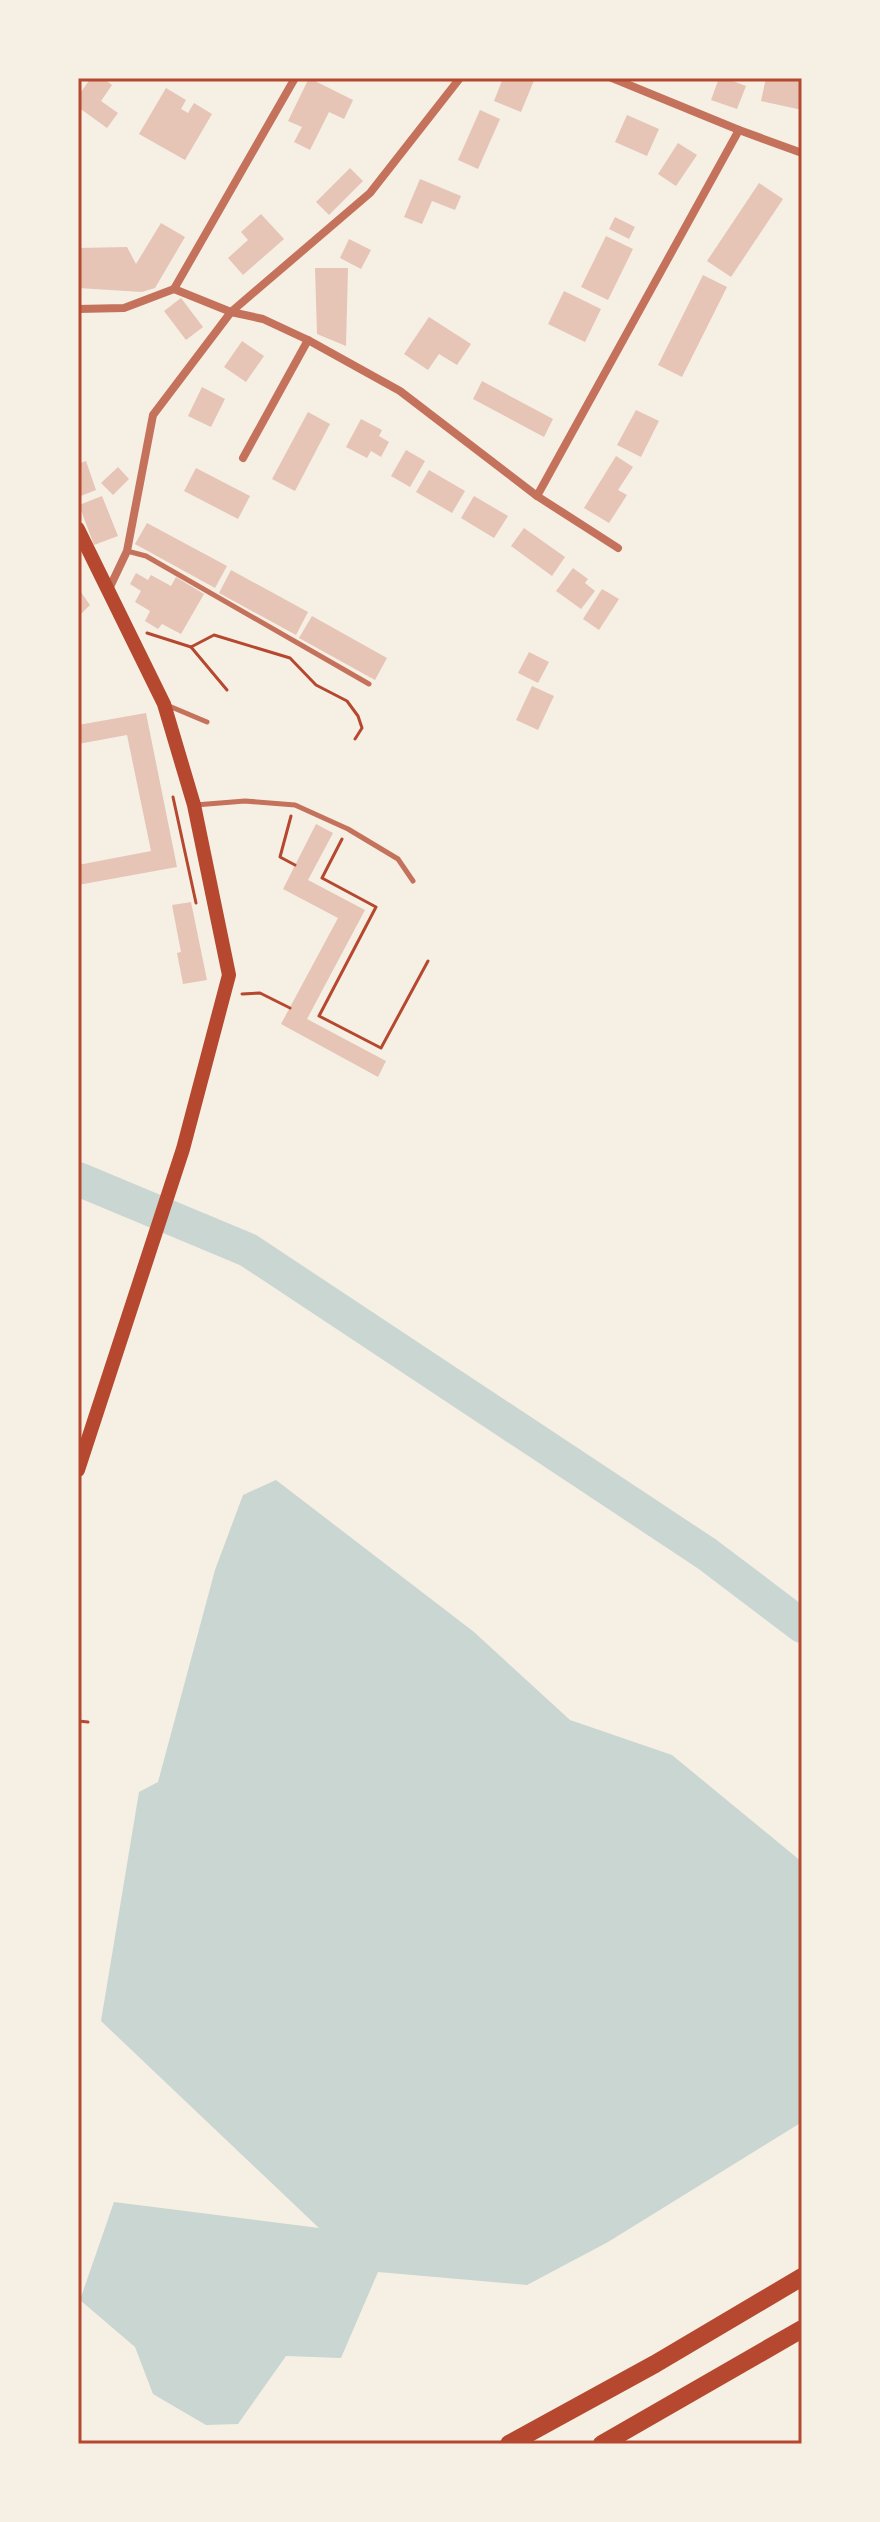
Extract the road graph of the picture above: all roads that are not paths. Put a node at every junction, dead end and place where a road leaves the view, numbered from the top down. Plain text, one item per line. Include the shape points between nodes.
1 (295, 78) edge
2 (460, 78) edge
3 (612, 78) edge
4 (739, 130) junction
5 (802, 153) edge
6 (174, 289) junction
7 (78, 309) edge
8 (231, 312) junction
9 (308, 340) junction
10 (243, 458) dead end
11 (537, 496) junction
12 (78, 529) edge
13 (618, 548) dead end
14 (127, 551) junction
15 (108, 590) junction
16 (369, 684) dead end
17 (164, 704) junction
18 (207, 722) dead end
19 (194, 805) junction
20 (413, 881) dead end
21 (78, 1470) edge
22 (802, 2277) edge
23 (802, 2329) edge
24 (509, 2444) edge
25 (602, 2444) edge

1 - 6 street
2 - 8 street via 370,193
3 - 4 street
4 - 5 street
4 - 11 street
6 - 7 street via 124,308
6 - 8 street
8 - 9 street via 263,319
8 - 14 street via 153,415
9 - 10 street
9 - 11 street via 400,391
11 - 13 street
12 - 15 main road
14 - 15 street
14 - 16 lane via 146,556
15 - 17 main road
17 - 18 lane
17 - 19 main road
19 - 20 lane via 295,805 398,859
19 - 21 main road via 229,975 183,1149
22 - 24 highway
23 - 25 highway

